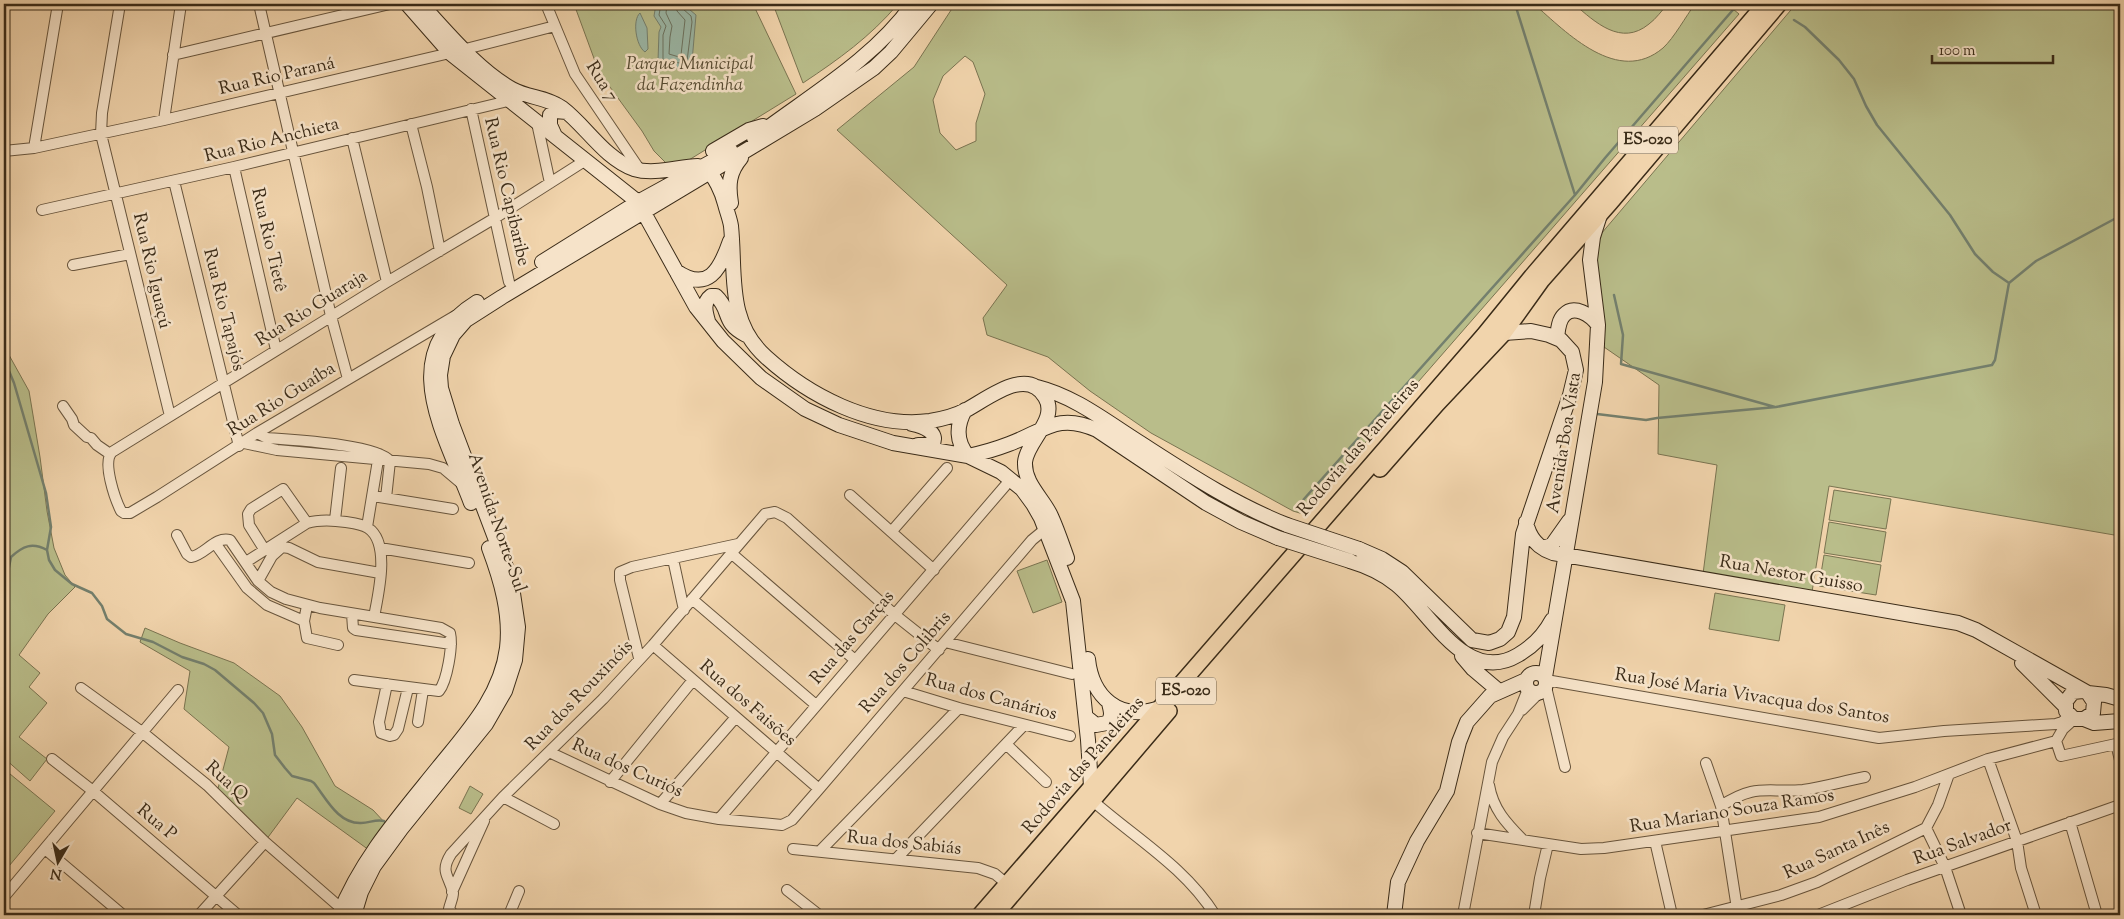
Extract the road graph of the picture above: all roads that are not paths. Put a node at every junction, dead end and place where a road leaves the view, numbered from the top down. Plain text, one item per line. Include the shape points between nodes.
1 (58, 4) edge
2 (120, 4) edge
3 (181, 4) edge
4 (259, 4) edge
5 (390, 4) edge
6 (407, 4) edge
7 (421, 4) edge
8 (546, 4) edge
9 (913, 4) edge
10 (931, 4) edge
11 (1765, 4) edge
12 (1779, 4) edge
13 (555, 26) junction
14 (266, 34) junction
15 (457, 51) junction
16 (173, 55) junction
17 (280, 92) junction
18 (508, 101) junction
19 (470, 109) junction
20 (566, 112) junction
21 (164, 120) junction
22 (775, 122) junction
23 (538, 123) junction
24 (411, 124) junction
25 (101, 134) junction
26 (555, 136) junction
27 (352, 138) junction
28 (34, 148) junction
29 (4, 151) edge
30 (294, 152) junction
31 (747, 152) junction
32 (586, 160) junction
33 (234, 168) junction
34 (684, 168) junction
35 (707, 169) junction
36 (640, 170) junction
37 (174, 181) junction
38 (550, 182) junction
39 (116, 194) junction
40 (642, 207) junction
41 (42, 210) dead end
42 (1600, 215) junction
43 (496, 218) junction
44 (731, 230) junction
45 (440, 251) junction
46 (130, 254) junction
47 (73, 265) dead end
48 (675, 270) junction
49 (387, 282) junction
50 (509, 282) junction
51 (458, 314) junction
52 (331, 316) junction
53 (709, 325) junction
54 (1598, 325) junction
55 (1504, 333) junction
56 (747, 336) junction
57 (1557, 338) junction
58 (276, 350) junction
59 (348, 379) junction
60 (225, 383) junction
61 (1032, 386) junction
62 (64, 406) dead end
63 (965, 410) junction
64 (170, 416) junction
65 (898, 421) junction
66 (269, 427) junction
67 (1040, 429) junction
68 (257, 433) junction
69 (267, 438) junction
70 (893, 443) junction
71 (241, 445) junction
72 (263, 449) junction
73 (110, 454) junction
74 (379, 456) junction
75 (968, 456) junction
76 (390, 460) junction
77 (341, 468) dead end
78 (947, 468) dead end
79 (1011, 479) junction
80 (465, 487) junction
81 (850, 495) dead end
82 (373, 496) junction
83 (386, 498) junction
84 (453, 509) dead end
85 (1571, 518) junction
86 (335, 520) junction
87 (1526, 522) junction
88 (307, 523) junction
89 (1050, 526) junction
90 (367, 527) junction
91 (892, 531) junction
92 (177, 535) dead end
93 (215, 543) junction
94 (738, 544) junction
95 (380, 548) junction
96 (1543, 548) junction
97 (264, 550) junction
98 (731, 552) junction
99 (1565, 554) junction
100 (673, 558) junction
101 (246, 562) junction
102 (469, 563) dead end
103 (934, 570) junction
104 (380, 573) junction
105 (258, 581) junction
106 (692, 599) junction
107 (307, 606) junction
108 (684, 610) junction
109 (352, 614) junction
110 (895, 615) junction
111 (1555, 615) junction
112 (374, 617) junction
113 (304, 621) junction
114 (1432, 621) junction
115 (451, 644) junction
116 (338, 645) dead end
117 (653, 645) junction
118 (942, 646) junction
119 (2004, 648) junction
120 (639, 658) junction
121 (856, 660) junction
122 (1473, 669) junction
123 (1072, 674) dead end
124 (354, 680) dead end
125 (693, 680) junction
126 (387, 684) junction
127 (1538, 684) junction
128 (81, 688) dead end
129 (408, 688) junction
130 (178, 690) dead end
131 (423, 690) junction
132 (903, 691) junction
133 (1499, 691) junction
134 (2086, 692) junction
135 (2120, 699) edge
136 (1482, 702) junction
137 (1109, 703) junction
138 (816, 705) junction
139 (959, 708) junction
140 (1158, 709) junction
141 (2073, 715) junction
142 (736, 717) junction
143 (1086, 717) junction
144 (2120, 721) edge
145 (418, 722) dead end
146 (1024, 725) junction
147 (142, 732) junction
148 (1070, 736) dead end
149 (2056, 741) junction
150 (1007, 745) junction
151 (549, 752) junction
152 (777, 752) junction
153 (52, 759) dead end
154 (1988, 759) junction
155 (2120, 760) edge
156 (1706, 763) dead end
157 (1565, 768) dead end
158 (1949, 774) junction
159 (1488, 778) junction
160 (1865, 778) dead end
161 (610, 782) junction
162 (1046, 782) dead end
163 (819, 789) junction
164 (93, 791) junction
165 (1092, 793) junction
166 (502, 797) junction
167 (660, 804) junction
168 (2120, 804) edge
169 (1721, 806) junction
170 (487, 813) junction
171 (719, 819) junction
172 (2070, 822) junction
173 (554, 824) dead end
174 (782, 825) joint
175 (1926, 828) junction
176 (1724, 832) junction
177 (1477, 833) junction
178 (1523, 840) junction
179 (1655, 841) junction
180 (2017, 841) junction
181 (265, 842) junction
182 (1548, 844) junction
183 (46, 849) junction
184 (793, 849) dead end
185 (820, 851) junction
186 (896, 859) junction
187 (1945, 867) junction
188 (1015, 880) junction
189 (788, 890) dead end
190 (519, 891) dead end
191 (452, 892) junction
192 (216, 895) junction
193 (4, 897) edge
194 (1737, 911) edge
195 (1836, 912) edge
196 (345, 913) edge
197 (452, 913) edge
198 (123, 915) edge
199 (199, 915) edge
200 (238, 915) edge
201 (509, 915) edge
202 (819, 915) edge
203 (980, 915) edge
204 (996, 915) edge
205 (1215, 915) edge
206 (1394, 915) edge
207 (1463, 915) edge
208 (1534, 915) edge
209 (1672, 915) edge
210 (1703, 915) edge
211 (1818, 915) edge
212 (1959, 915) edge
213 (2036, 915) edge
214 (2097, 915) edge

1 - 28 street
2 - 25 street, Rua Rio Iguaçú
3 - 16 street
4 - 14 street
5 - 14 street
6 - 15 main road
7 - 15 main road
8 - 13 street, Rua 7
9 - 22 main road via 855,65
10 - 31 main road via 874,68
11 - 140 main road, Rodovia das Paneleiras / ES-020 via 1484,335
12 - 42 main road, Rodovia das Paneleiras / ES-020
13 - 15 street, Rua Rio Paraná
13 - 36 street, Rua 7 via 582,86
14 - 16 street
14 - 17 street
15 - 17 street, Rua Rio Paraná
15 - 18 main road
15 - 20 main road via 510,88 553,103
16 - 21 street
17 - 21 street, Rua Rio Paraná
17 - 30 street
18 - 19 street, Rua Rio Anchieta
18 - 23 main road
19 - 24 street, Rua Rio Anchieta
19 - 43 street, Rua Rio Capibaribe
20 - 26 main road via 555,111 550,115
20 - 36 main road via 615,158
21 - 25 street, Rua Rio Paraná
22 - 34 main road via 749,130
22 - 35 main road
23 - 26 main road
23 - 38 street
24 - 27 street, Rua Rio Anchieta
24 - 45 street
25 - 28 street, Rua Rio Paraná
25 - 39 street, Rua Rio Iguaçú
26 - 32 main road
27 - 30 street, Rua Rio Anchieta
27 - 49 street
28 - 29 street, Rua Rio Paraná
30 - 33 street, Rua Rio Anchieta
30 - 52 street
31 - 35 main road
31 - 44 main road via 734,166 730,177
32 - 38 street, Rua Rio Guaraja
32 - 40 main road
33 - 37 street, Rua Rio Anchieta
33 - 58 street, Rua Rio Tietê
34 - 35 main road
34 - 36 main road
35 - 40 main road
35 - 44 main road via 724,198
37 - 39 street, Rua Rio Anchieta
37 - 60 street, Rua Rio Tapajós
38 - 43 street, Rua Rio Guaraja
39 - 41 street, Rua Rio Anchieta
39 - 46 street, Rua Rio Iguaçú
40 - 48 main road
40 - 50 main road, Avenida Norte-Sul
40 - 196 main road, Avenida Norte-Sul via 476,313 459,327 447,346 441,365 441,388 511,580 518,627 516,654 510,680 494,712 374,866 361,892
42 - 54 main road, Avenida Boa Vista via 1590,260
42 - 55 main road, Rodovia das Paneleiras / ES-020 via 1542,280
43 - 45 street, Rua Rio Guaraja
43 - 50 street, Rua Rio Capibaribe
44 - 48 main road via 720,264 710,277 689,279
44 - 56 main road via 735,301
45 - 49 street, Rua Rio Guaraja
46 - 47 street
46 - 64 street, Rua Rio Iguaçú
48 - 53 main road
49 - 52 street, Rua Rio Guaraja
50 - 51 main road, Avenida Norte-Sul
51 - 59 street, Rua Rio Guaíba
51 - 80 main road, Avenida Norte-Sul via 438,342 430,384 435,409
52 - 58 street, Rua Rio Guaraja
52 - 59 street
53 - 56 main road via 705,306 714,296 721,302 730,323
53 - 70 main road via 741,360 788,398 839,425
54 - 57 main road via 1584,312 1570,312 1561,320
54 - 85 main road, Avenida Boa Vista via 1595,382
55 - 57 main road via 1531,331
55 - 165 main road, Rodovia das Paneleiras / ES-020 via 1437,404
56 - 65 main road via 765,356 811,390 853,410
57 - 87 main road, Avenida Boa Vista via 1572,352 1576,376
58 - 60 street, Rua Rio Guaraja
59 - 66 street, Rua Rio Guaíba
60 - 64 street, Rua Rio Guaraja
60 - 71 street, Rua Rio Tapajós
61 - 63 main road via 1020,384 1009,387
61 - 67 main road via 1041,391 1048,405 1048,415
61 - 87 main road, Avenida Boa Vista, bridge via 1080,405 1218,493 1254,512 1382,559 1402,572 1467,637 1478,642 1489,643 1505,636 1513,623 1520,546
62 - 73 street via 74,425
63 - 65 main road via 930,421
63 - 75 main road via 958,434
64 - 73 street, Rua Rio Guaraja
65 - 70 main road via 920,425 930,431 934,442 927,446
66 - 68 street, Rua Rio Guaíba
66 - 69 street
67 - 75 main road via 1009,444
67 - 89 main road via 1027,455 1026,470 1031,485 1045,505
67 - 114 main road, bridge via 1064,422 1091,427 1215,508 1247,525 1370,568 1388,578
68 - 69 street
68 - 71 street, Rua Rio Guaíba
69 - 72 street
69 - 74 street via 355,447
70 - 75 main road
71 - 72 street
71 - 73 street, Rua Rio Guaíba via 130,513 124,513 119,507 108,468
72 - 74 street
74 - 76 street
74 - 82 street
75 - 79 main road
76 - 80 street via 436,466 450,473
76 - 83 street
77 - 86 street
78 - 91 street
79 - 89 main road
79 - 103 street, Rua das Garças
80 - 196 main road, Avenida Norte-Sul via 504,598 508,639 502,670 485,707 356,877
81 - 91 street
82 - 83 street
82 - 90 street
83 - 84 street
85 - 96 main road via 1552,545
85 - 99 main road, Avenida Boa Vista
86 - 88 street
86 - 90 street
87 - 96 main road via 1530,535
88 - 97 street
88 - 97 street via 284,489 251,509 248,522
89 - 118 street, Rua dos Colibris via 1021,553
89 - 137 main road via 1082,602 1090,674 1095,687
89 - 143 main road via 1073,601
90 - 95 street
91 - 103 street
92 - 93 street via 191,557
93 - 101 street via 230,540
93 - 113 street via 247,588 267,605
94 - 98 street, Rua dos Rouxinóis
94 - 100 street
94 - 110 street, Rua dos Rouxinóis via 768,512 778,513
95 - 102 street
95 - 104 street
96 - 99 main road, Rua Nestor Guisso
97 - 101 street
98 - 106 street, Rua dos Rouxinóis
98 - 121 street
99 - 111 main road, Avenida Boa Vista
99 - 119 main road, Rua Nestor Guisso via 1958,622
100 - 108 street
100 - 120 street via 620,572
101 - 105 street
103 - 110 street, Rua das Garças
104 - 105 street via 318,562 282,547 272,556
104 - 112 street
105 - 107 street via 278,595
106 - 108 street, Rua dos Rouxinóis
106 - 138 street
107 - 109 street
107 - 113 street
108 - 117 street, Rua dos Rouxinóis
109 - 112 street
109 - 115 street via 352,628 356,630
110 - 118 street
110 - 121 street, Rua das Garças
111 - 114 main road via 1532,645 1510,660 1497,663 1483,662 1464,654
111 - 127 main road, Avenida Boa Vista
112 - 115 street via 444,628 450,633
113 - 116 street via 307,638
114 - 122 main road
115 - 131 street via 441,690
117 - 120 street, Rua dos Rouxinóis
117 - 125 street, Rua dos Faisões
118 - 123 street
118 - 132 street, Rua dos Colibris
119 - 134 main road, Rua Nestor Guisso
119 - 141 main road, Rua Nestor Guisso
120 - 151 street, Rua dos Rouxinóis
121 - 138 street, Rua das Garças
122 - 133 main road
122 - 136 main road
124 - 126 street
125 - 142 street, Rua dos Faisões
125 - 161 street
126 - 129 street
126 - 129 street via 379,725 381,733 387,736 394,735 398,729
127 - 133 main road
127 - 141 street, Rua José Maria Vivacqua dos Santos via 1879,738 2056,724
127 - 157 street
127 - 159 street via 1500,744
128 - 147 street, Rua Q
129 - 131 street
130 - 147 street
131 - 145 street
132 - 139 street, Rua dos Canários
132 - 163 street, Rua dos Colibris
133 - 136 main road
134 - 135 main road, Rua Nestor Guisso
134 - 141 main road via 2073,692 2066,701
134 - 141 main road via 2094,702 2093,713
136 - 206 main road via 1463,730 1447,791 1404,867 1398,882
137 - 140 main road via 1129,712
137 - 143 main road via 1111,713 1107,723 1096,725
138 - 152 street, Rua das Garças
139 - 146 street, Rua dos Canários
139 - 185 street
140 - 165 main road, Rodovia das Paneleiras / ES-020
141 - 144 main road via 2094,723
141 - 149 street
142 - 152 street, Rua dos Faisões
142 - 167 street
143 - 165 main road
146 - 148 street, Rua dos Canários
146 - 150 street
147 - 164 street
147 - 181 street, Rua Q via 206,784
149 - 154 street, Rua Mariano Souza Ramos
149 - 155 street via 2063,757 2116,744
150 - 162 street
150 - 186 street
151 - 161 street, Rua dos Curiós
151 - 166 street, Rua dos Rouxinóis
152 - 163 street, Rua dos Faisões
152 - 171 street, Rua das Garças
153 - 164 street, Rua P
154 - 158 street, Rua Mariano Souza Ramos
154 - 180 street
156 - 169 street
158 - 175 street
158 - 176 street, Rua Mariano Souza Ramos via 1846,810
159 - 177 street
159 - 178 street via 1496,808
160 - 169 street via 1805,789 1756,790 1737,795
161 - 167 street, Rua dos Curiós
163 - 174 street, Rua dos Colibris via 792,820
164 - 183 street
164 - 192 street, Rua P
165 - 188 main road, Rodovia das Paneleiras / ES-020
165 - 205 street via 1183,876
166 - 170 street, Rua dos Rouxinóis
166 - 173 street
167 - 171 street, Rua dos Curiós
168 - 172 street, Rua Salvador
169 - 176 street
170 - 191 street
170 - 191 street, Rua dos Rouxinóis via 447,860 445,870
171 - 174 street, Rua dos Curiós
172 - 180 street, Rua Salvador
172 - 214 street
175 - 187 street
175 - 194 street, Rua Santa Inês via 1817,882
176 - 179 street, Rua Mariano Souza Ramos
176 - 194 street
177 - 178 street, Rua Mariano Souza Ramos
177 - 207 street
178 - 182 street, Rua Mariano Souza Ramos
179 - 182 street, Rua Mariano Souza Ramos via 1581,849
179 - 209 street
180 - 187 street, Rua Salvador
180 - 213 street via 2021,868
181 - 192 street
181 - 196 street, Rua Q
182 - 208 street
183 - 193 street
183 - 198 street
184 - 185 street, Rua dos Sabiás
185 - 186 street, Rua dos Sabiás
186 - 188 street, Rua dos Sabiás via 984,869
187 - 195 street, Rua Salvador
187 - 212 street
188 - 203 main road, Rodovia das Paneleiras / ES-020
188 - 204 main road, Rodovia das Paneleiras / ES-020
189 - 202 street
190 - 201 street
191 - 197 street, Rua dos Rouxinóis
192 - 199 street
192 - 200 street, Rua P
194 - 210 street, Rua Santa Inês
195 - 211 street, Rua Salvador

